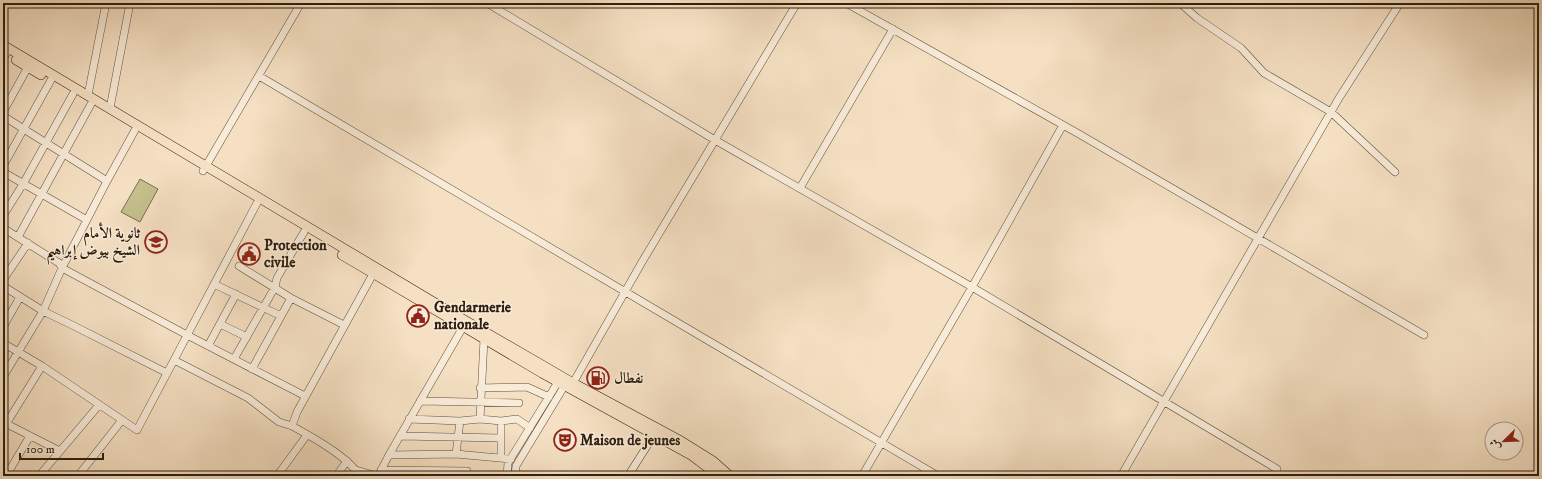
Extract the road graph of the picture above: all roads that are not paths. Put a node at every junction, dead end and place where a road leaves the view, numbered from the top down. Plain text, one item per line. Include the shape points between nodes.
1 (106, 3) edge
2 (130, 3) edge
3 (301, 3) edge
4 (487, 3) edge
5 (797, 3) edge
6 (846, 3) edge
7 (1180, 3) edge
8 (1400, 3) edge
9 (893, 29) junction
10 (3, 45) edge
11 (4, 55) edge
12 (28, 67) junction
13 (259, 76) junction
14 (51, 80) junction
15 (73, 94) junction
16 (89, 100) junction
17 (110, 108) junction
18 (3, 112) edge
19 (1331, 112) junction
20 (3, 116) edge
21 (1063, 125) junction
22 (24, 128) junction
23 (135, 130) junction
24 (715, 140) junction
25 (46, 142) junction
26 (63, 153) junction
27 (3, 166) edge
28 (204, 168) junction
29 (3, 172) edge
30 (1395, 172) dead end
31 (107, 181) junction
32 (23, 184) junction
33 (800, 188) junction
34 (41, 195) junction
35 (257, 203) junction
36 (3, 216) edge
37 (87, 220) junction
38 (3, 228) edge
39 (304, 232) junction
40 (18, 237) junction
41 (1258, 238) junction
42 (28, 244) junction
43 (239, 266) dead end
44 (62, 268) junction
45 (373, 274) junction
46 (3, 280) edge
47 (214, 284) junction
48 (3, 286) edge
49 (972, 287) junction
50 (275, 288) junction
51 (625, 291) junction
52 (236, 294) junction
53 (20, 297) junction
54 (291, 298) junction
55 (264, 308) junction
56 (43, 311) junction
57 (281, 316) junction
58 (220, 324) junction
59 (344, 325) junction
60 (3, 327) edge
61 (463, 327) junction
62 (187, 335) junction
63 (1424, 335) dead end
64 (246, 337) junction
65 (484, 339) junction
66 (3, 343) edge
67 (208, 346) junction
68 (18, 352) junction
69 (174, 360) junction
70 (234, 360) junction
71 (42, 366) junction
72 (252, 369) junction
73 (167, 374) junction
74 (3, 377) edge
75 (565, 383) junction
76 (480, 388) junction
77 (306, 396) junction
78 (549, 397) junction
79 (1164, 400) junction
80 (420, 402) junction
81 (480, 403) junction
82 (519, 404) dead end
83 (98, 405) junction
84 (409, 419) junction
85 (480, 419) junction
86 (122, 420) junction
87 (460, 421) junction
88 (501, 421) junction
89 (4, 425) edge
90 (292, 426) junction
91 (530, 428) junction
92 (307, 435) junction
93 (654, 435) junction
94 (30, 436) junction
95 (400, 436) junction
96 (458, 437) junction
97 (501, 438) junction
98 (881, 441) junction
99 (60, 451) junction
100 (456, 454) junction
101 (389, 455) junction
102 (501, 458) junction
103 (511, 459) junction
104 (347, 461) junction
105 (1277, 468) dead end
106 (467, 471) dead end
107 (358, 473) edge
108 (3, 474) edge
109 (379, 474) edge
110 (43, 475) edge
111 (7, 476) edge
112 (78, 476) edge
113 (277, 476) edge
114 (336, 476) edge
115 (507, 476) edge
116 (515, 476) edge
117 (628, 476) edge
118 (720, 476) edge
119 (730, 476) edge
120 (862, 476) edge
121 (938, 476) edge
122 (1121, 476) edge

1 - 16 street
2 - 17 street
3 - 13 street
4 - 24 street
5 - 24 street
6 - 9 street
7 - 19 street via 1241,48 1264,73
8 - 19 street
9 - 21 street
9 - 33 street
10 - 16 main road
11 - 12 main road
12 - 14 main road
12 - 18 street
13 - 28 street
13 - 51 street
14 - 15 main road
14 - 22 street
15 - 16 main road
15 - 25 street
16 - 17 main road
16 - 23 main road
16 - 26 street
17 - 28 main road
19 - 30 street
19 - 41 street
20 - 22 street
21 - 41 street
21 - 49 street
22 - 25 street
22 - 27 street
23 - 28 main road
23 - 31 street
24 - 33 street
24 - 51 street
25 - 26 street
25 - 32 street
26 - 31 street
26 - 34 street
28 - 35 main road
28 - 75 main road
29 - 32 street
31 - 37 street
32 - 34 street
32 - 36 street
33 - 49 street
34 - 37 street
34 - 40 street
35 - 39 main road
35 - 47 street
37 - 44 street
38 - 40 street
39 - 45 main road
39 - 50 street via 277,278
40 - 42 street
41 - 63 street
41 - 79 street
42 - 44 street via 59,262
42 - 46 street
43 - 50 street
44 - 56 street
44 - 62 street
45 - 59 street
45 - 61 main road
47 - 52 street
47 - 62 street
48 - 53 street
49 - 79 street
49 - 98 street
50 - 54 street
50 - 55 street
51 - 75 street
51 - 98 street
52 - 55 street
52 - 58 street
53 - 56 street
53 - 60 street
54 - 57 street
54 - 59 street
55 - 57 street
55 - 64 street
56 - 68 street
56 - 73 street
57 - 72 street
58 - 64 street
58 - 67 street
59 - 77 street
61 - 65 main road
61 - 80 street
62 - 67 street
62 - 69 street
64 - 70 street
65 - 75 main road
65 - 76 street
66 - 68 street
67 - 70 street
68 - 71 street
68 - 74 street
69 - 73 street
69 - 90 street via 248,398 279,422
70 - 72 street
71 - 83 street
71 - 89 street
72 - 77 street
73 - 86 street via 137,430
75 - 78 street
75 - 93 main road
75 - 116 street via 516,466
75 - 119 main road via 681,441 713,461
76 - 78 street via 527,387
76 - 81 street
77 - 90 street
78 - 91 street
79 - 105 street
79 - 122 street
80 - 81 street
80 - 84 street
81 - 82 street
81 - 85 street
83 - 86 street
83 - 99 street
84 - 87 street
84 - 95 street
85 - 87 street
85 - 88 street
86 - 112 street
87 - 96 street
88 - 91 street via 517,419
88 - 97 street
89 - 94 street
90 - 92 street
91 - 103 street
92 - 104 street
92 - 113 street
93 - 117 street
93 - 118 main road via 691,455
94 - 99 street
94 - 111 street
95 - 96 street
95 - 101 street
96 - 97 street
96 - 100 street
97 - 102 street
98 - 120 street
98 - 121 street
99 - 110 street
100 - 101 street
100 - 102 street
101 - 109 street
102 - 103 street
103 - 115 street via 508,463
104 - 107 street
104 - 114 street
106 - 109 street
107 - 109 street
108 - 111 street

